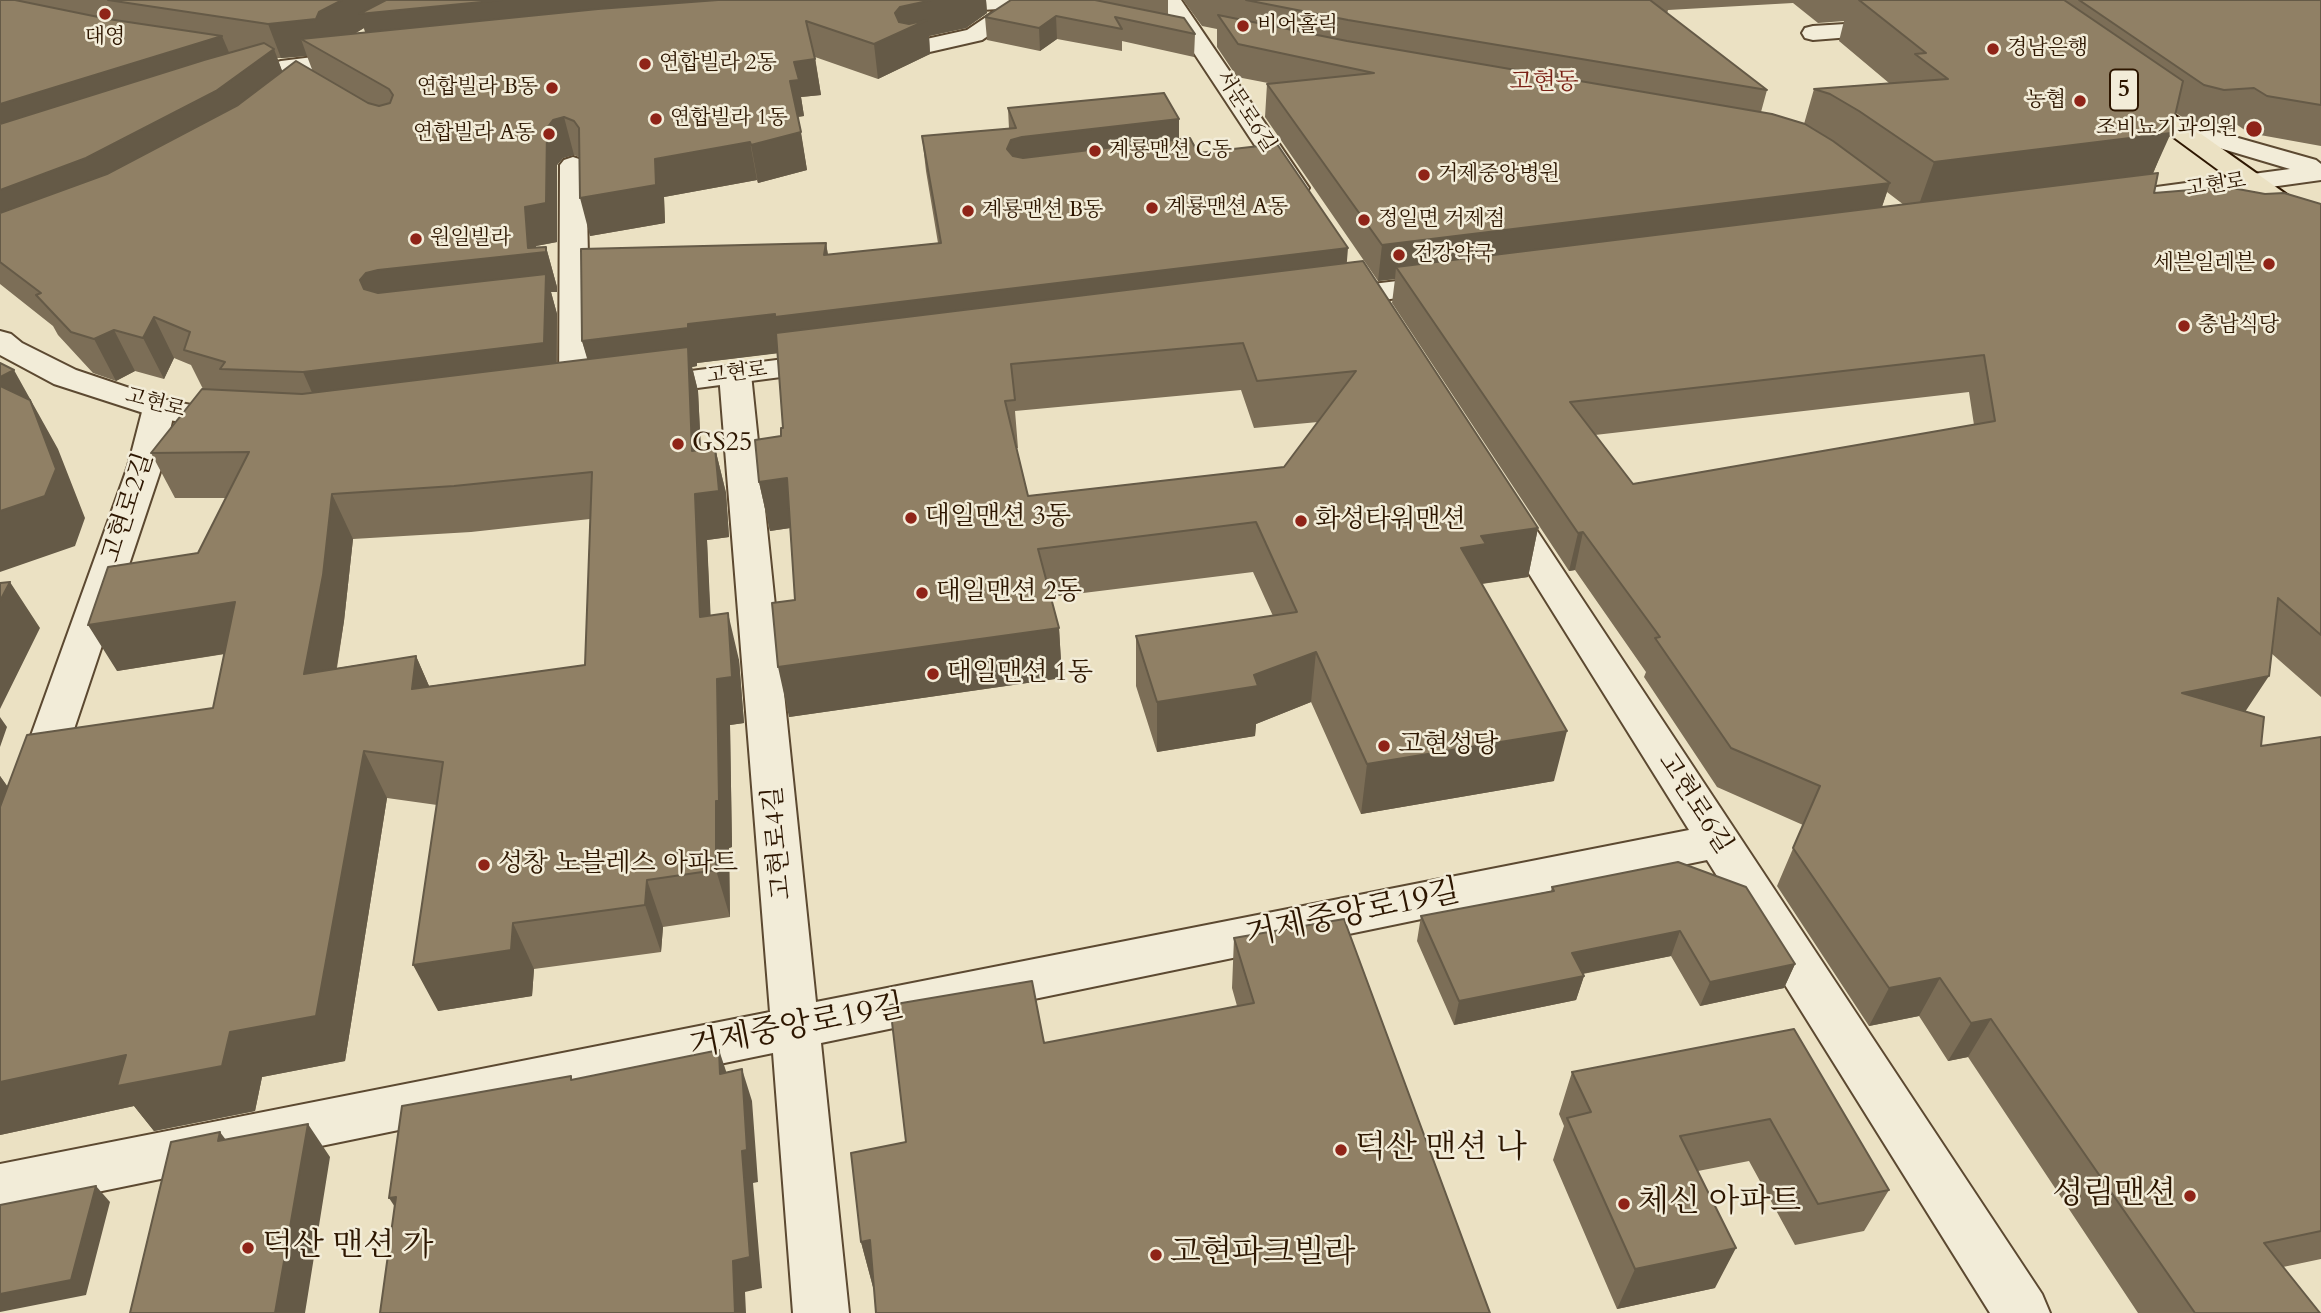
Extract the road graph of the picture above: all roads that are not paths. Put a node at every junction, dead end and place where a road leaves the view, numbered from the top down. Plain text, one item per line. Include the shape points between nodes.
1 (1170, 0) edge
2 (1025, 1) edge
3 (1052, 2) edge
4 (916, 8) dead end
5 (1919, 26) edge
6 (1166, 28) edge
7 (1814, 33) dead end
8 (1192, 34) junction
9 (1218, 39) dead end
10 (374, 47) edge
11 (912, 49) dead end
12 (229, 60) edge
13 (281, 68) junction
14 (2112, 82) edge
15 (210, 88) edge
16 (309, 88) edge
17 (2178, 128) junction
18 (1272, 153) junction
19 (1245, 157) edge
20 (573, 165) dead end
21 (2321, 170) edge
22 (2167, 180) junction
23 (2250, 180) junction
24 (2321, 184) edge
25 (2110, 200) edge
26 (1307, 205) edge
27 (2321, 232) edge
28 (1477, 280) edge
29 (1361, 282) junction
30 (1299, 302) edge
31 (1392, 331) edge
32 (0, 340) edge
33 (859, 358) edge
34 (735, 374) junction
35 (159, 408) junction
36 (265, 424) edge
37 (1484, 476) edge
38 (23, 819) edge
39 (1717, 841) junction
40 (796, 1028) junction
41 (0, 1188) edge
42 (821, 1313) edge
43 (2022, 1313) edge

1 - 8 street, 서문로6길
2 - 3 street
2 - 4 street
2 - 11 street via 974,35
5 - 7 street
6 - 8 street
8 - 9 street
8 - 18 street, 서문로6길
10 - 13 street via 327,62
12 - 13 street
13 - 15 street
13 - 16 street
14 - 17 main road, 5
17 - 21 street
17 - 22 street via 2182,137
17 - 23 main road, 5
18 - 19 street
18 - 26 street, 서문로6길
20 - 34 street, 고현로 via 561,303 585,393
21 - 23 street, 고현로
22 - 23 street, 고현로
22 - 25 street, 고현로
22 - 27 street
23 - 27 main road, 5
24 - 27 street via 2314,196 2315,221
28 - 29 street
29 - 30 street
29 - 31 street
32 - 35 street, 고현로 via 65,377
33 - 34 street, 고현로
34 - 40 street, 고현로4길
35 - 36 street, 고현로
35 - 38 street, 고현로2길 via 145,466
37 - 39 street, 고현로6길
39 - 40 street, 거제중앙로19길
39 - 43 street, 고현로6길
40 - 41 street, 거제중앙로19길
40 - 42 street, 고현로4길

